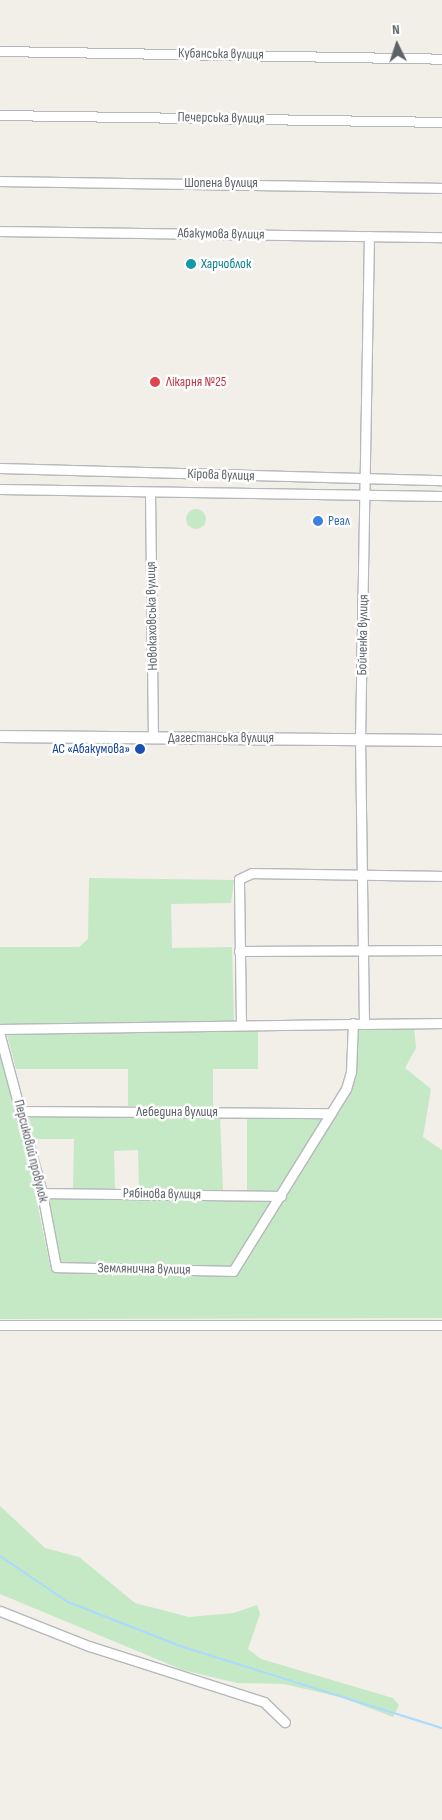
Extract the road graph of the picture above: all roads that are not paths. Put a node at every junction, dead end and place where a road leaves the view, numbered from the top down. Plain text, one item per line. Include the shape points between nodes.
1 (0, 51) edge
2 (442, 59) edge
3 (0, 115) edge
4 (442, 122) edge
5 (0, 181) edge
6 (442, 188) edge
7 (0, 231) edge
8 (368, 236) junction
9 (442, 237) edge
10 (0, 468) edge
11 (366, 479) junction
12 (442, 480) edge
13 (0, 489) edge
14 (150, 494) junction
15 (366, 495) junction
16 (442, 496) edge
17 (0, 736) edge
18 (153, 738) junction
19 (360, 740) junction
20 (442, 740) edge
21 (362, 876) junction
22 (442, 876) edge
23 (442, 950) edge
24 (239, 951) junction
25 (363, 951) junction
26 (442, 1023) edge
27 (353, 1024) junction
28 (364, 1024) junction
29 (241, 1025) junction
30 (0, 1029) edge
31 (0, 1036) edge
32 (22, 1111) junction
33 (331, 1113) junction
34 (42, 1193) junction
35 (280, 1196) junction
36 (56, 1267) joint
37 (0, 1325) edge
38 (442, 1325) edge
39 (0, 1611) edge
40 (285, 1722) dead end

1 - 2 street, Кубанська вулиця
3 - 4 street, Печерська вулиця
5 - 6 street, Шопена вулиця
7 - 8 street, Абакумова вулиця
8 - 9 street, Абакумова вулиця
8 - 11 street, Бойченка вулиця
10 - 11 street, Кірова вулиця
11 - 12 street, Кірова вулиця
11 - 15 street, Бойченка вулиця
13 - 14 street, Кірова вулиця
14 - 15 street, Кірова вулиця
14 - 18 street, Новокаховська вулиця
15 - 16 street, Кірова вулиця
15 - 19 street, Бойченка вулиця
17 - 18 street, Дагестанська вулиця
18 - 19 street, Дагестанська вулиця
19 - 20 street, Дагестанська вулиця
19 - 21 street, Бойченка вулиця
21 - 22 street
21 - 24 street via 245,876 238,887
21 - 25 street, Бойченка вулиця
23 - 25 street
24 - 25 street
24 - 29 street
25 - 28 street, Бойченка вулиця
26 - 28 street
27 - 28 street
27 - 29 street
27 - 33 street via 351,1072
29 - 30 street
31 - 32 street, Персиковий провулок
32 - 33 street, Лебедина вулиця
32 - 34 street, Персиковий провулок
33 - 35 street
34 - 35 street, Рябінова вулиця
34 - 36 street, Персиковий провулок
35 - 36 street, Землянична вулиця via 233,1271
37 - 38 street
39 - 40 street via 89,1646 264,1702

